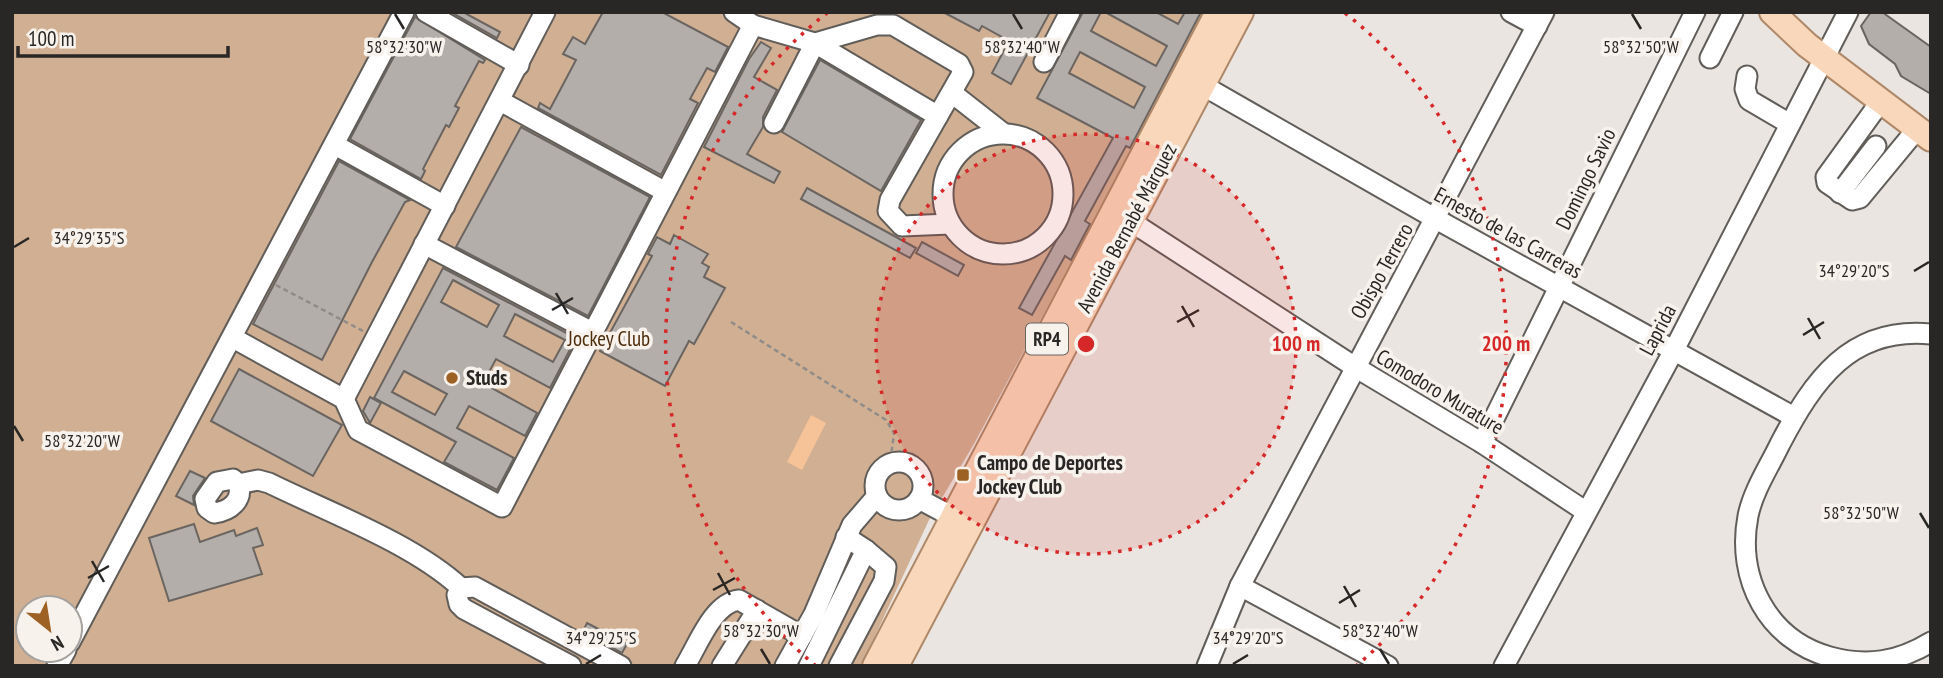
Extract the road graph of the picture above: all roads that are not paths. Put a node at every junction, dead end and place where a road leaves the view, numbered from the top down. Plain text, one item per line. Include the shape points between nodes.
1 (404, 12) edge
2 (426, 12) edge
3 (545, 12) edge
4 (734, 12) edge
5 (1070, 12) edge
6 (1218, 12) edge
7 (1241, 12) edge
8 (1511, 12) edge
9 (1695, 12) edge
10 (1733, 12) edge
11 (1772, 12) edge
12 (1848, 12) edge
13 (1540, 19) edge
14 (753, 25) junction
15 (815, 43) junction
16 (1710, 58) dead end
17 (1825, 58) junction
18 (1044, 62) dead end
19 (519, 65) junction
20 (1746, 76) dead end
21 (1202, 85) junction
22 (952, 93) junction
23 (500, 101) junction
24 (1881, 101) junction
25 (938, 116) junction
26 (774, 123) dead end
27 (1790, 124) junction
28 (1003, 133) junction
29 (1924, 134) edge
30 (335, 145) junction
31 (1876, 146) dead end
32 (664, 191) junction
33 (1840, 193) junction
34 (445, 206) junction
35 (1436, 219) junction
36 (1130, 221) junction
37 (950, 224) junction
38 (424, 244) junction
39 (1559, 287) junction
40 (592, 332) junction
41 (1931, 334) edge
42 (233, 338) junction
43 (1673, 352) junction
44 (1355, 367) junction
45 (344, 399) junction
46 (1794, 417) junction
47 (1482, 443) junction
48 (238, 484) dead end
49 (877, 496) junction
50 (919, 499) junction
51 (1584, 511) junction
52 (962, 521) junction
53 (846, 537) junction
54 (866, 550) junction
55 (1240, 586) junction
56 (461, 588) junction
57 (757, 610) junction
58 (84, 616) edge
59 (802, 636) junction
60 (1931, 642) edge
61 (1802, 658) edge
62 (903, 663) edge
63 (571, 666) edge
64 (621, 666) edge
65 (685, 666) edge
66 (722, 666) edge
67 (785, 666) edge
68 (809, 666) edge
69 (839, 666) edge
70 (875, 666) edge
71 (1207, 666) edge
72 (1388, 666) edge
73 (1504, 666) edge

1 - 30 street
2 - 19 street
3 - 19 street
4 - 14 street
5 - 18 street
6 - 52 main road, Avenida Bernabé Márquez / RP4
7 - 21 main road, Avenida Bernabé Márquez / RP4
8 - 13 street
9 - 39 street, Domingo Savio
10 - 16 street
11 - 17 main road
12 - 17 street, Laprida
13 - 35 street, Obispo Terrero
14 - 15 street
14 - 32 street
15 - 22 street via 877,25 893,25 961,67 963,72
15 - 25 street
15 - 26 street
17 - 24 main road
17 - 27 street, Laprida
19 - 23 street
20 - 27 street via 1749,100
21 - 35 street, Ernesto de las Carreras
21 - 36 main road, Avenida Bernabé Márquez / RP4
22 - 25 street
22 - 28 street
23 - 32 street
23 - 34 street
24 - 29 main road
24 - 33 street via 1826,177
25 - 37 street via 888,211 901,226
27 - 43 street, Laprida
28 - 37 street via 974,142 951,163 943,183 943,204
28 - 37 street via 1034,142 1056,163 1064,183 1056,224 1033,246 1003,255 982,251
29 - 33 street via 1860,198 1852,200
30 - 34 street
30 - 42 street
31 - 33 street
32 - 40 street
34 - 38 street
35 - 39 street, Ernesto de las Carreras
35 - 44 street, Obispo Terrero
36 - 44 street, Comodoro Murature
36 - 52 main road, Avenida Bernabé Márquez / RP4
38 - 40 street
38 - 45 street
39 - 43 street, Ernesto de las Carreras
39 - 47 street, Domingo Savio
40 - 45 street via 502,507 358,430
41 - 46 street via 1887,337 1861,345 1822,375
42 - 45 street
42 - 58 street
43 - 46 street, Ernesto de las Carreras
43 - 51 street, Laprida
44 - 47 street, Comodoro Murature
44 - 55 street, Obispo Terrero
46 - 61 street via 1758,489 1748,515 1746,539 1755,594 1774,626
47 - 51 street, Comodoro Murature
48 - 56 street via 269,483 405,551
49 - 50 street via 894,510 908,508
49 - 50 street via 878,473 890,464 906,463 918,471 923,485
49 - 53 street
50 - 52 street
51 - 73 street, Laprida
52 - 62 main road, Avenida Bernabé Márquez / RP4
52 - 70 main road, Avenida Bernabé Márquez / RP4
53 - 54 street
53 - 59 street
54 - 68 street
54 - 69 street via 886,567 884,581
55 - 71 street, Obispo Terrero
55 - 72 street
56 - 63 street via 457,595 464,609
56 - 64 street via 475,587
57 - 59 street
57 - 65 street via 739,600 727,603
57 - 66 street
59 - 67 street
60 - 61 street via 1895,660 1865,664

